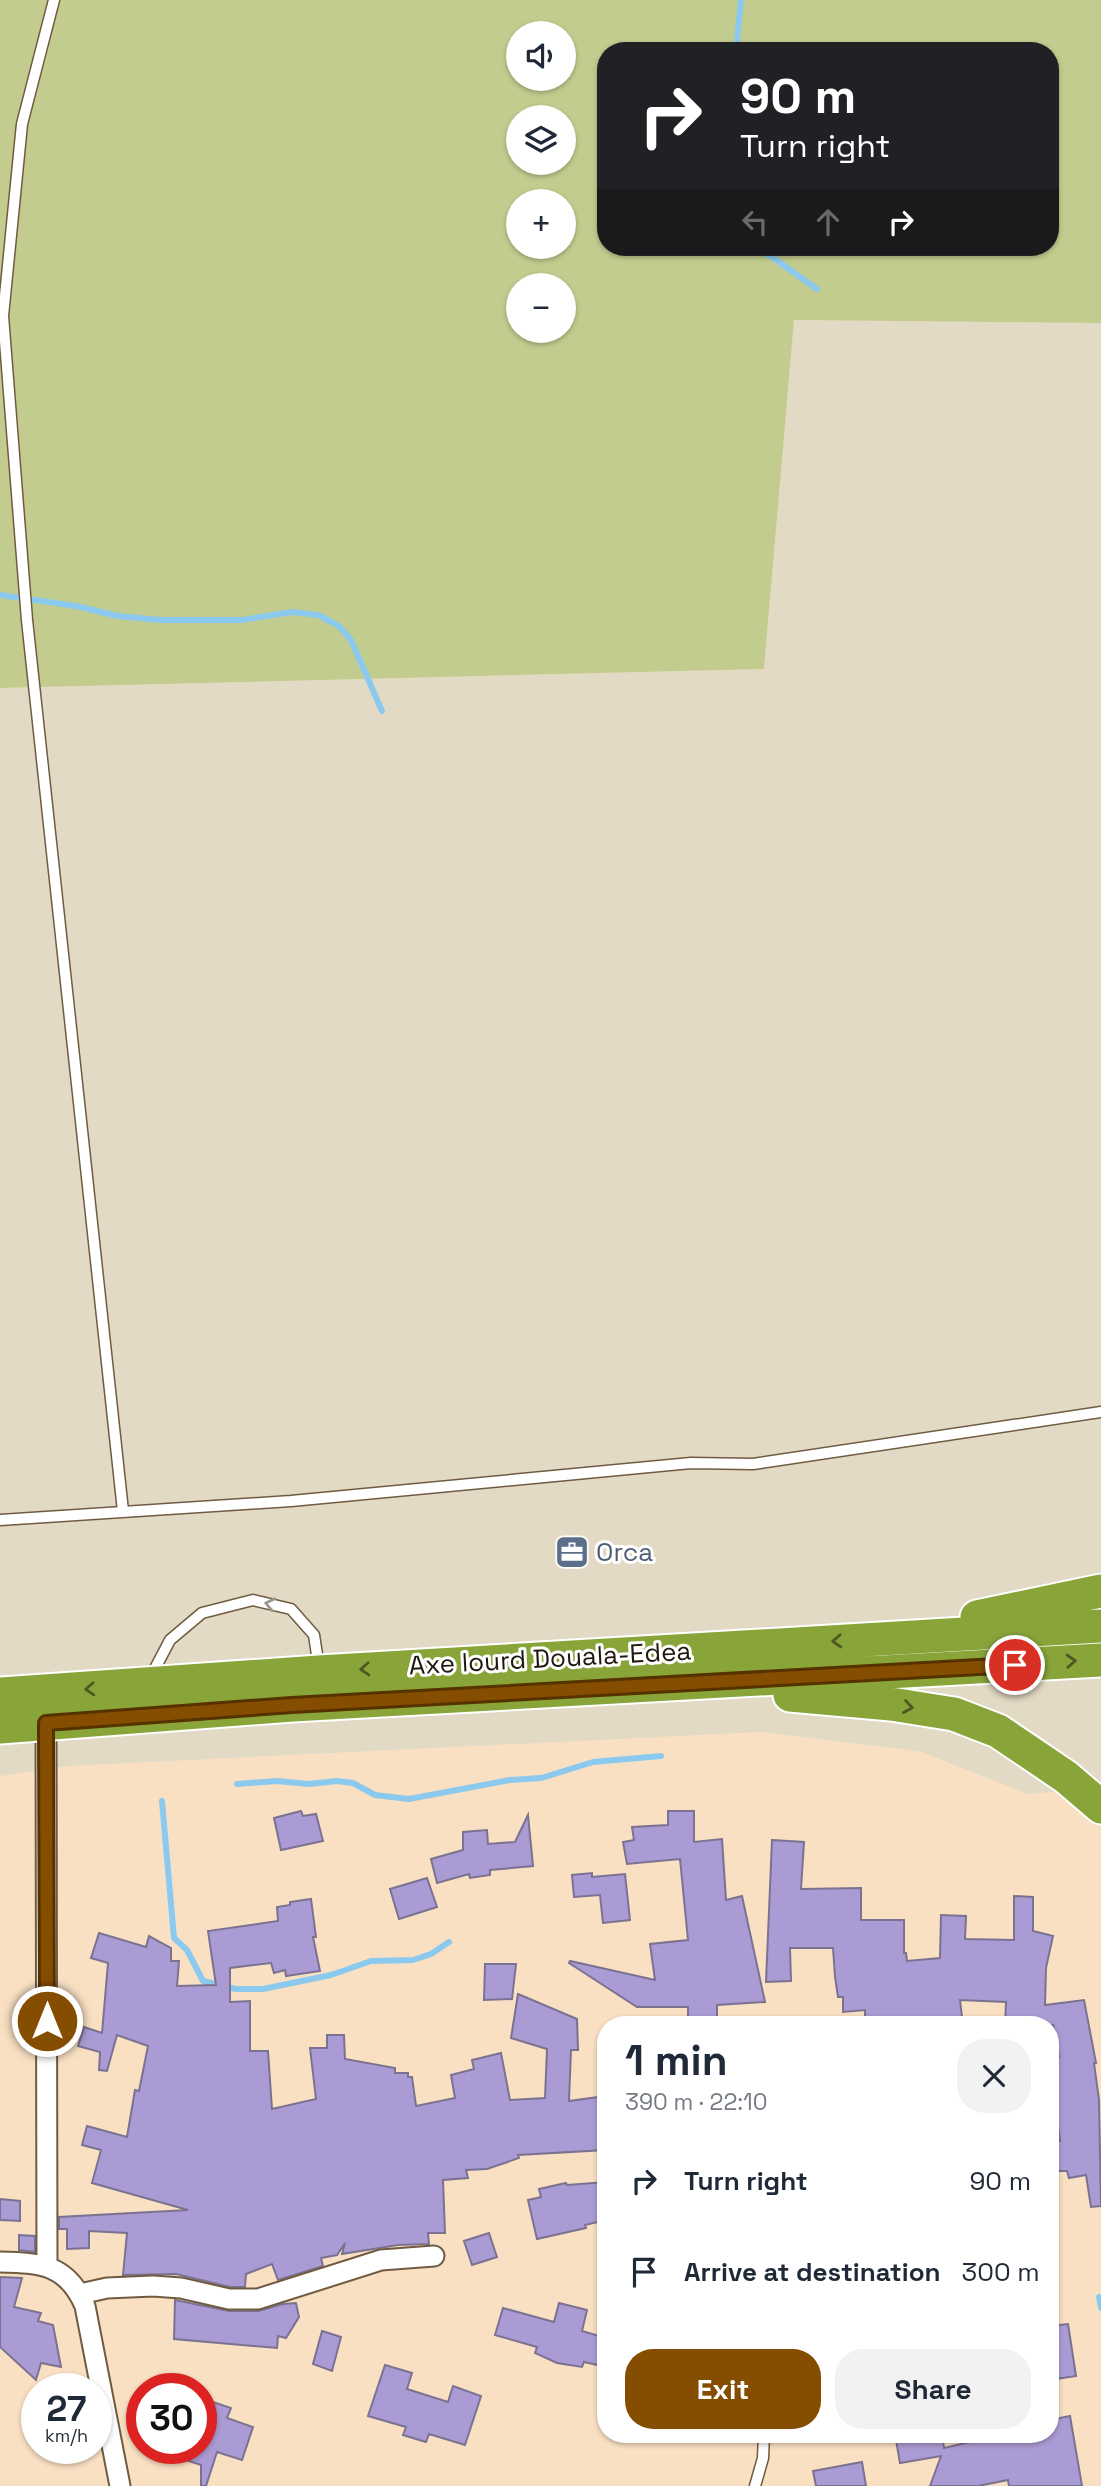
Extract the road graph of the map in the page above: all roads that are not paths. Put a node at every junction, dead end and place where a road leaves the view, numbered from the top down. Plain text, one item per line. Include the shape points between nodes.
1 (54, 0) edge
2 (1101, 1412) edge
3 (123, 1511) junction
4 (0, 1520) edge
5 (1101, 1591) edge
6 (1101, 1626) edge
7 (885, 1639) junction
8 (1101, 1660) edge
9 (319, 1672) junction
10 (669, 1684) junction
11 (147, 1686) junction
12 (0, 1695) edge
13 (46, 1723) junction
14 (0, 1727) edge
15 (1101, 1807) edge
16 (434, 2256) dead end
17 (0, 2262) edge
18 (47, 2265) junction
19 (80, 2294) junction
20 (764, 2443) edge
21 (120, 2486) edge
22 (755, 2486) edge

1 - 3 lane via 22,124 3,316 27,620
2 - 3 lane via 753,1464 691,1463 291,1501
3 - 4 lane
5 - 7 highway
6 - 7 highway, Axe lourd Douala-Edea
7 -> 9 highway, Axe lourd Douala-Edea
10 -> 8 highway, Axe lourd Douala-Edea
9 - 11 highway, Axe lourd Douala-Edea
9 -> 11 lane via 313,1635 291,1608 253,1600 202,1613 170,1640
10 - 13 highway, Axe lourd Douala-Edea
10 -> 15 highway via 954,1714 998,1731
11 -> 12 highway, Axe lourd Douala-Edea
13 - 14 highway, Axe lourd Douala-Edea
13 - 18 street
16 - 19 street via 381,2260 258,2298 229,2299 153,2286
17 - 18 street
18 - 19 street via 69,2279
19 - 21 street
20 - 22 lane

